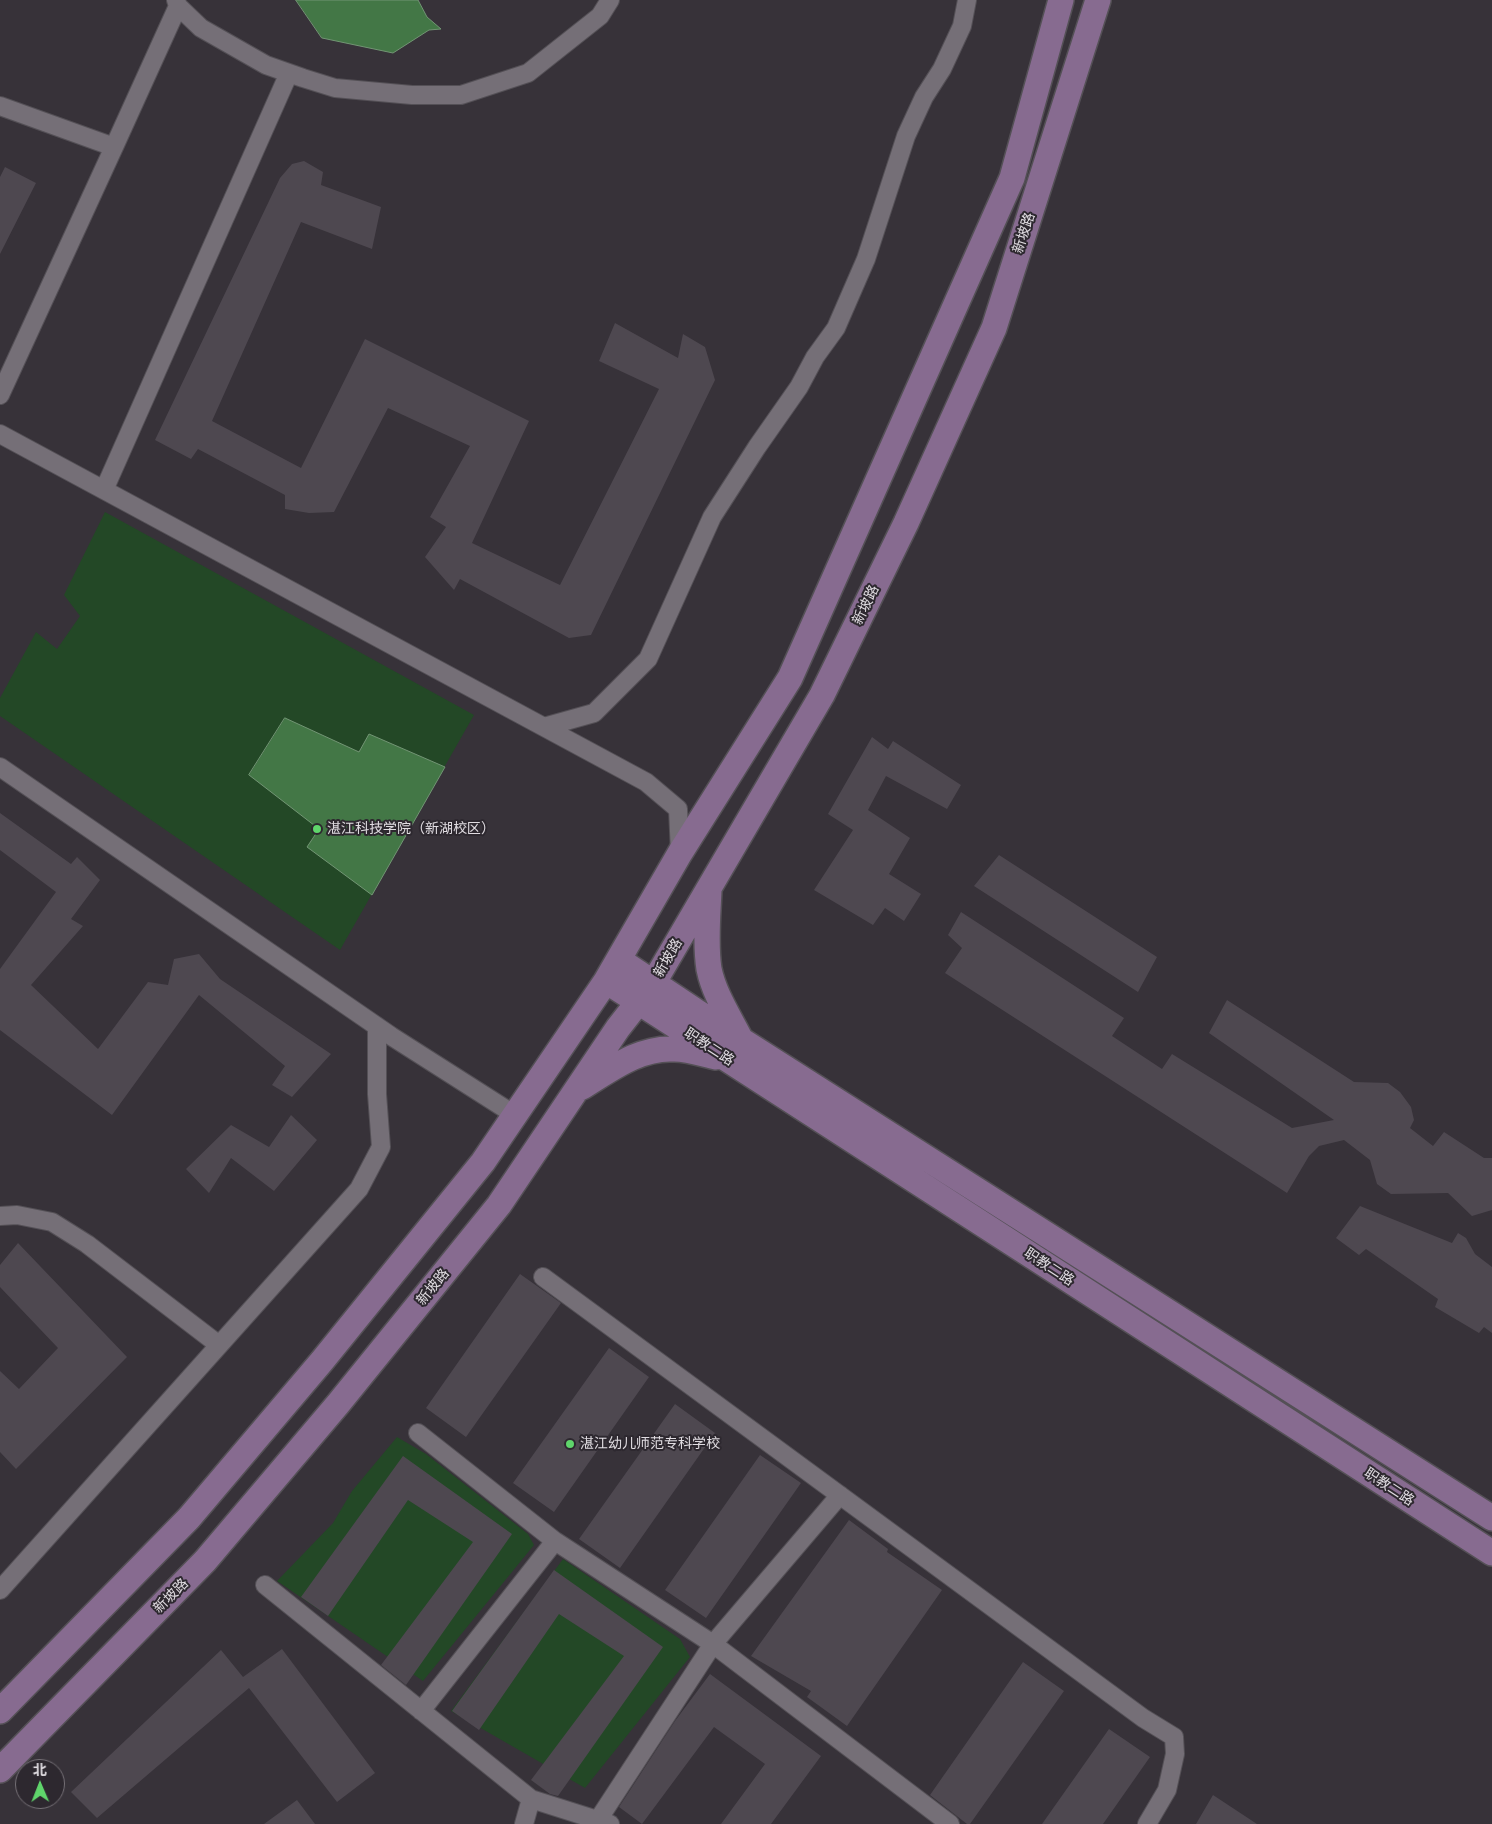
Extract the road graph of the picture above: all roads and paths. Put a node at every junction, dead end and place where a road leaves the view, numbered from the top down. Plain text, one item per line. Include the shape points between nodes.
1 (610, 0) edge
2 (967, 0) edge
3 (1061, 0) edge
4 (1098, 0) edge
5 (177, 3) edge
6 (289, 73) junction
7 (0, 106) edge
8 (114, 147) junction
9 (0, 395) edge
10 (0, 434) edge
11 (104, 490) junction
12 (544, 727) junction
13 (0, 767) edge
14 (680, 853) junction
15 (709, 888) junction
16 (619, 960) junction
17 (606, 981) junction
18 (654, 982) junction
19 (639, 1002) junction
20 (377, 1026) junction
21 (734, 1050) junction
22 (575, 1091) junction
23 (515, 1115) junction
24 (0, 1216) edge
25 (543, 1277) dead end
26 (220, 1345) junction
27 (418, 1433) dead end
28 (840, 1495) junction
29 (1492, 1518) edge
30 (555, 1541) junction
31 (1492, 1554) edge
32 (266, 1585) dead end
33 (0, 1590) edge
34 (713, 1644) junction
35 (0, 1711) edge
36 (422, 1711) junction
37 (0, 1770) edge
38 (531, 1799) junction
39 (604, 1822) edge
40 (524, 1824) edge
41 (950, 1824) edge
42 (1147, 1824) edge

1 - 6 street via 600,16 528,73 461,95 412,95 335,88
2 - 12 street via 962,26 906,136 866,259 836,328 712,517 648,659 594,713
3 - 14 street via 1012,178 916,399 790,678
4 - 15 street, 新坡路 via 994,328 906,523 822,695
5 - 6 street via 201,28 266,65
5 - 8 street
6 - 11 street
7 - 8 street
8 - 9 street
10 - 11 street
11 - 12 street
12 - 14 street via 646,782 678,809
13 - 20 street
14 - 16 street
15 - 18 street, 新坡路
15 - 21 street via 709,970
16 - 17 street
16 - 18 street, 职教二路
17 - 19 street, 职教二路
17 - 23 street
18 - 19 street, 新坡路
18 - 21 street, 职教二路
19 - 21 street, 职教二路
19 - 22 street, 新坡路
20 - 23 street
20 - 26 street via 381,1147 359,1189
21 - 22 street via 674,1049 630,1057
21 - 29 street, 职教二路
21 - 31 street, 职教二路
22 - 37 street, 新坡路 via 499,1204 338,1404 212,1553
23 - 35 street via 477,1170 189,1518
24 - 26 street via 16,1215 52,1222 87,1244
25 - 28 street
26 - 33 street
27 - 30 street
28 - 34 street
28 - 42 street via 1143,1718 1174,1737 1175,1754 1168,1790
30 - 34 street
30 - 36 street
32 - 36 street
34 - 39 street
34 - 41 street
36 - 38 street
38 - 39 street
38 - 40 street

